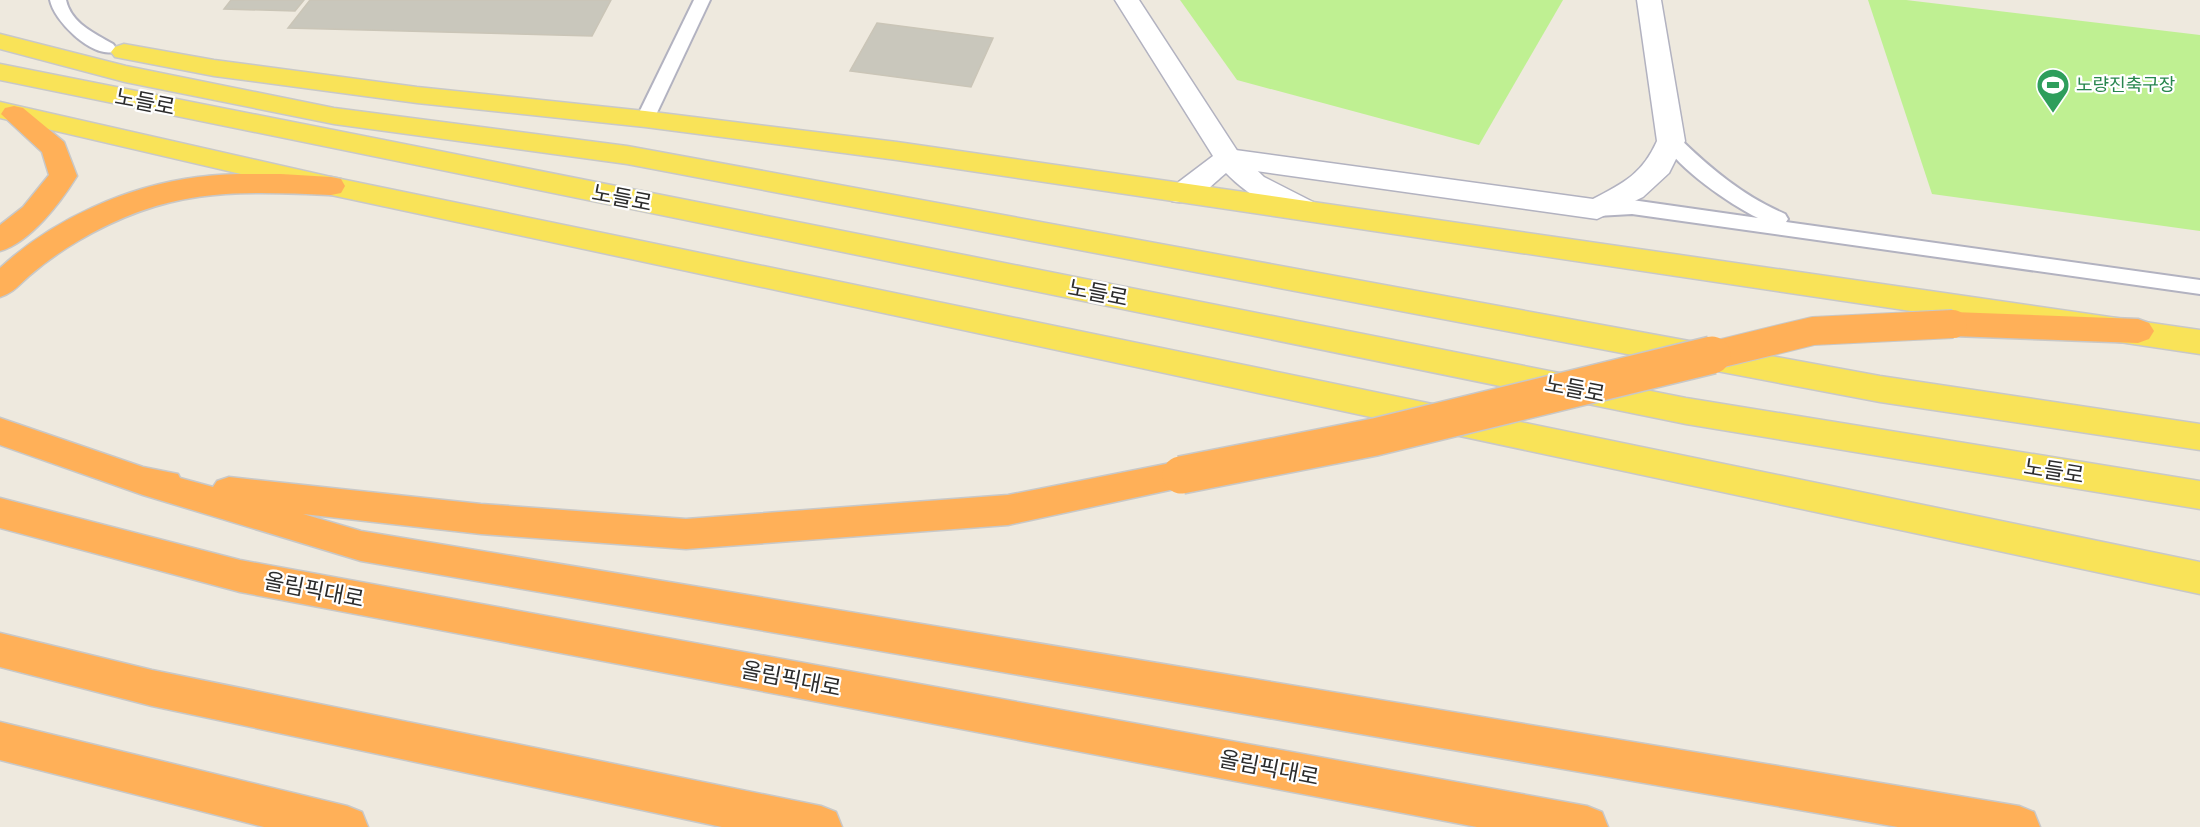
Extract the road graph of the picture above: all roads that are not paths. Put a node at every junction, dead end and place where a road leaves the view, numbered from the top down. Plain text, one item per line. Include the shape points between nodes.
1 (58, 0) edge
2 (702, 0) edge
3 (1126, 0) edge
4 (1649, 0) edge
5 (0, 22) edge
6 (0, 41) edge
7 (107, 48) junction
8 (0, 72) edge
9 (7, 112) edge
10 (645, 119) junction
11 (1671, 141) junction
12 (1228, 158) junction
13 (332, 186) junction
14 (1182, 194) junction
15 (1597, 209) junction
16 (1305, 210) junction
17 (1808, 231) junction
18 (0, 241) edge
19 (0, 286) edge
20 (2200, 287) edge
21 (2138, 331) junction
22 (2200, 342) edge
23 (0, 431) edge
24 (2200, 437) edge
25 (143, 482) junction
26 (2200, 495) edge
27 (0, 513) edge
28 (2200, 578) edge
29 (0, 650) edge
30 (0, 741) edge
31 (347, 827) edge
32 (821, 827) edge
33 (1587, 827) edge
34 (2019, 827) edge

1 - 7 lane via 58,7 69,22
2 - 10 lane
3 - 12 street
4 - 11 street
5 - 7 main road
6 - 24 main road, 노들로 via 124,74 334,116 627,155 1880,389
7 - 10 main road via 214,68 417,95
8 - 26 main road, 노들로 via 1686,411
9 - 13 main road
9 - 18 highway via 54,148 63,176 33,214
10 - 14 main road via 897,151
11 - 15 street via 1659,167 1633,190
11 - 17 lane via 1721,187 1758,211
12 - 14 street
12 - 15 street
12 - 16 street via 1256,187
13 - 19 highway via 255,182 195,186 132,202 66,234
13 - 28 main road
14 - 16 main road
15 - 17 lane via 1632,207
16 - 21 main road
17 - 20 lane
21 - 22 main road
21 - 25 highway, bridge via 1953,324 1813,331 1375,437 1008,510 686,534 481,519
23 - 25 highway
25 - 34 highway via 361,546
27 - 33 highway, 올림픽대로 via 240,576
29 - 32 highway via 176,693
30 - 31 highway

